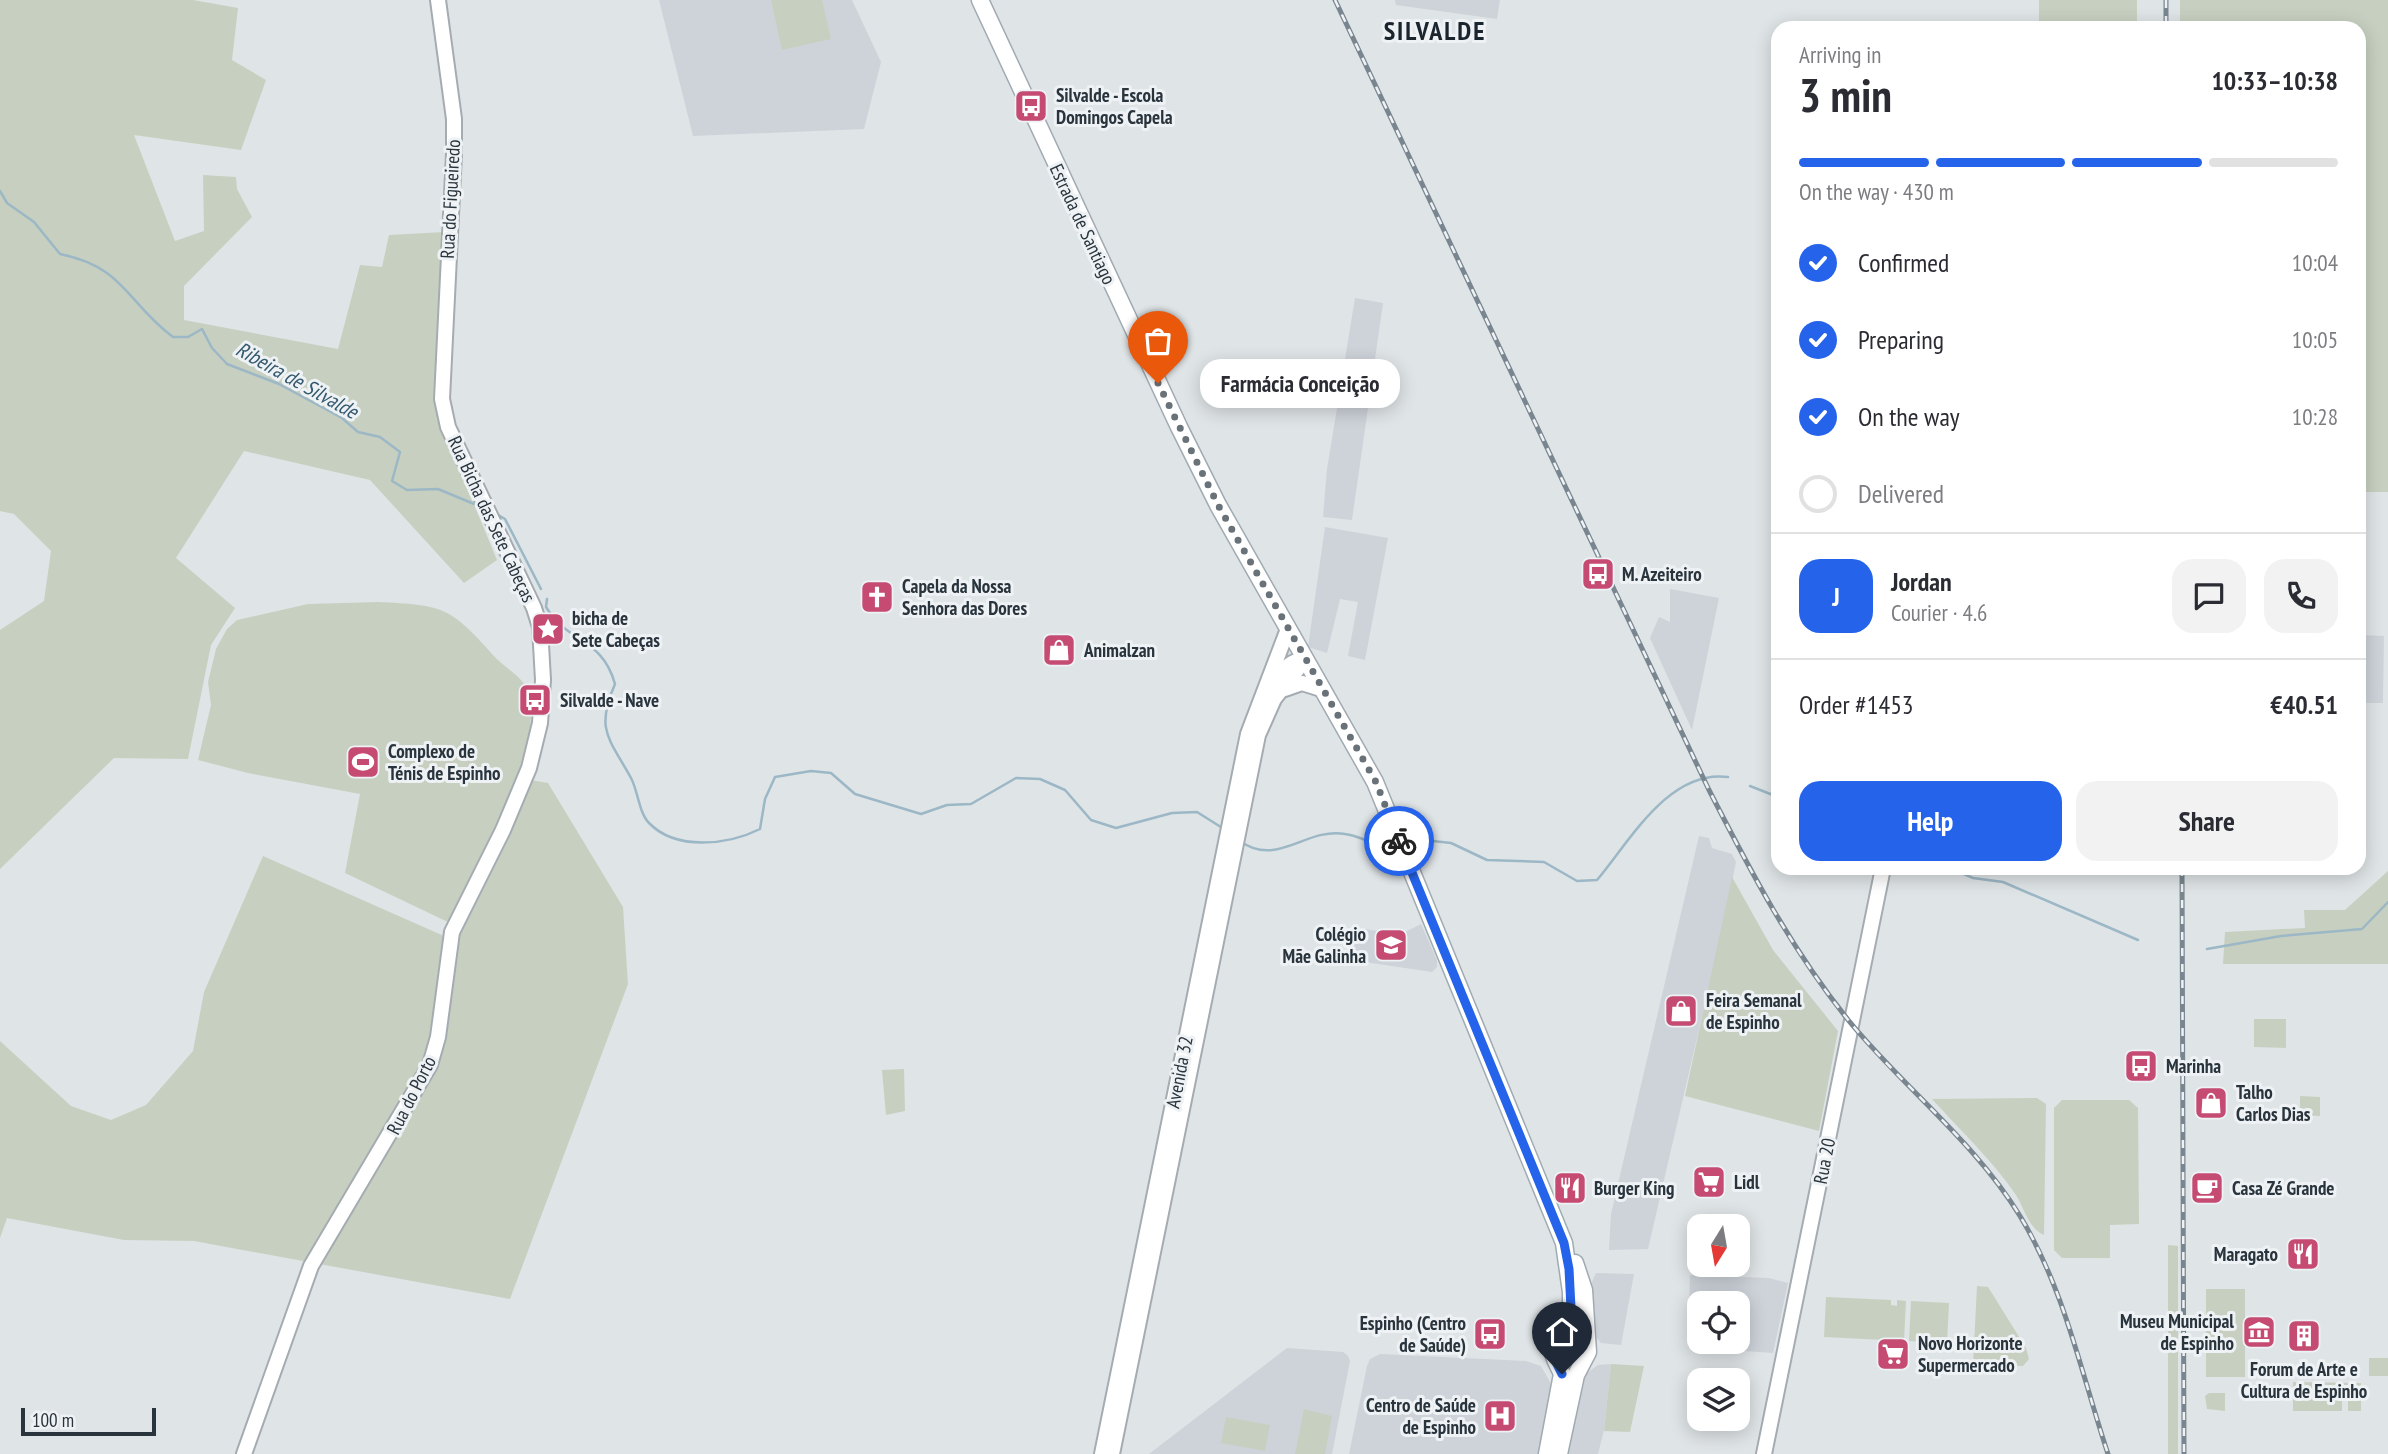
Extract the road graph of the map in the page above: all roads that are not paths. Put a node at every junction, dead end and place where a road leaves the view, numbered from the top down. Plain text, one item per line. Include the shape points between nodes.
1 (438, 0) edge
2 (980, 0) edge
3 (442, 399) joint
4 (1288, 629) junction
5 (1305, 660) junction
6 (1321, 688) junction
7 (1269, 696) junction
8 (540, 723) joint
9 (1226, 865) junction
10 (1882, 875) edge
11 (1568, 1247) junction
12 (1564, 1333) junction
13 (1585, 1340) junction
14 (1558, 1365) junction
15 (1580, 1366) junction
16 (244, 1454) edge
17 (1102, 1454) edge
18 (1112, 1454) edge
19 (1547, 1454) edge
20 (1559, 1454) edge
21 (1764, 1454) edge

1 - 3 main road, Rua do Figueiredo via 454,142
2 - 4 main road, Estrada de Santiago via 1179,427
3 - 8 main road, Rua Bicha das Sete Cabeças via 448,427 540,626
4 - 5 main road, Estrada de Santiago
4 - 7 main road, Avenida 32
5 - 6 main road, Estrada de Santiago
5 - 7 main road, Avenida 32 via 1288,665
6 - 7 main road via 1295,684
6 - 11 main road, Estrada de Santiago via 1376,782
7 - 9 main road, Avenida 32
8 - 16 main road, Rua do Porto via 524,780 452,932 430,1065 311,1266
9 - 17 main road, Avenida 32
9 - 18 main road, Avenida 32
10 - 21 main road, Rua 20
11 - 12 main road, Estrada de Santiago via 1571,1292
11 - 13 main road via 1584,1290
12 - 13 main road via 1574,1332
12 - 14 main road via 1552,1348
13 - 15 main road via 1588,1352
14 - 15 main road via 1567,1369
14 - 19 main road via 1560,1391
15 - 20 main road

